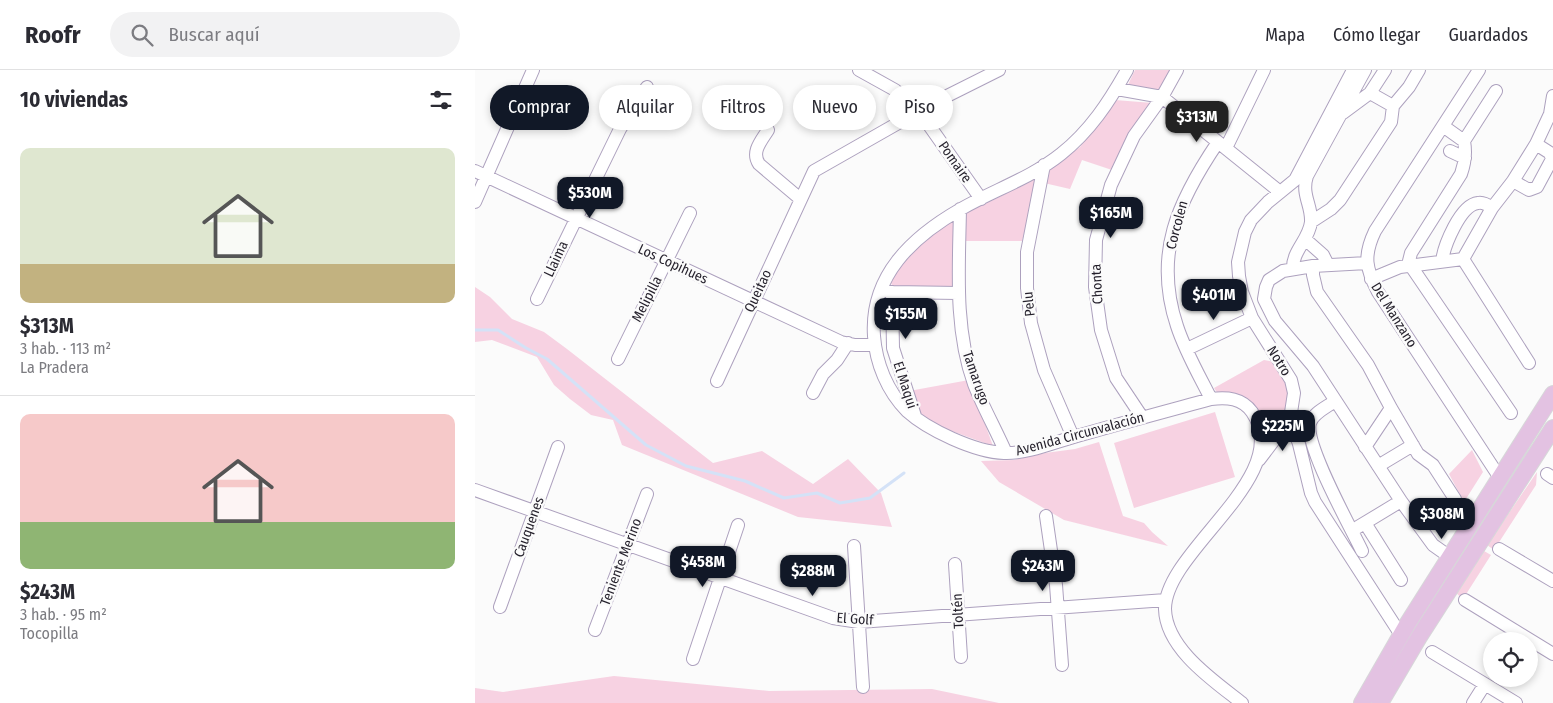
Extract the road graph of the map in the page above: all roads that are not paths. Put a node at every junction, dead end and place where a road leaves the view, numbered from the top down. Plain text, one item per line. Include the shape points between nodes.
1 (533, 70) edge
2 (859, 70) edge
3 (999, 70) edge
4 (1127, 70) edge
5 (1177, 70) edge
6 (1264, 70) edge
7 (1353, 70) edge
8 (1365, 70) edge
9 (1385, 70) edge
10 (1419, 70) edge
11 (1479, 70) edge
12 (886, 85) edge
13 (1117, 89) junction
14 (1496, 90) dead end
15 (1370, 92) junction
16 (953, 94) edge
17 (1553, 96) edge
18 (1162, 98) junction
19 (1393, 106) junction
20 (1341, 114) junction
21 (1443, 126) junction
22 (620, 130) edge
23 (768, 130) dead end
24 (886, 130) edge
25 (932, 130) edge
26 (1464, 141) junction
27 (1537, 144) junction
28 (1222, 145) junction
29 (1450, 151) dead end
30 (1465, 158) junction
31 (1044, 165) junction
32 (480, 173) edge
33 (1513, 181) junction
34 (1280, 192) junction
35 (981, 199) junction
36 (800, 201) junction
37 (475, 202) edge
38 (1493, 208) junction
39 (960, 209) junction
40 (690, 213) dead end
41 (576, 218) junction
42 (1311, 222) junction
43 (1306, 240) junction
44 (1463, 259) junction
45 (667, 261) junction
46 (1442, 261) junction
47 (1367, 263) junction
48 (1328, 265) junction
49 (1410, 265) junction
50 (1313, 266) junction
51 (1293, 269) junction
52 (1371, 280) junction
53 (887, 291) junction
54 (958, 293) junction
55 (537, 299) dead end
56 (753, 302) junction
57 (1252, 318) junction
58 (849, 344) junction
59 (875, 345) junction
60 (1187, 349) junction
61 (618, 359) dead end
62 (1529, 363) dead end
63 (717, 381) dead end
64 (813, 393) dead end
65 (1553, 394) edge
66 (1211, 399) junction
67 (1335, 401) junction
68 (1391, 408) junction
69 (1511, 414) dead end
70 (1142, 417) junction
71 (916, 419) junction
72 (1290, 419) junction
73 (1553, 428) edge
74 (1073, 437) junction
75 (1413, 445) junction
76 (558, 447) dead end
77 (1365, 447) junction
78 (1006, 453) junction
79 (1378, 466) junction
80 (1253, 468) junction
81 (1500, 478) junction
82 (475, 490) edge
83 (647, 494) dead end
84 (1455, 499) dead end
85 (1401, 501) junction
86 (534, 511) junction
87 (1046, 516) dead end
88 (1365, 523) junction
89 (738, 525) dead end
90 (1352, 531) junction
91 (627, 545) junction
92 (854, 546) dead end
93 (1499, 549) dead end
94 (1362, 551) dead end
95 (1450, 557) junction
96 (955, 564) dead end
97 (721, 578) junction
98 (1401, 580) dead end
99 (1553, 580) edge
100 (1166, 600) junction
101 (1465, 600) dead end
102 (501, 607) dead end
103 (1058, 607) junction
104 (959, 614) junction
105 (859, 622) junction
106 (595, 630) dead end
107 (1401, 635) junction
108 (1432, 652) dead end
109 (1553, 654) edge
110 (961, 657) dead end
111 (693, 659) dead end
112 (1062, 665) dead end
113 (1483, 683) edge
114 (863, 687) dead end
115 (1483, 687) edge
116 (1490, 687) edge
117 (1242, 703) edge
118 (1362, 703) edge
119 (1380, 703) edge
120 (1473, 703) edge
121 (1515, 703) edge

1 - 32 street
2 - 12 street, Pomaire
3 - 16 street
4 - 13 street, Avenida Circunvalación
5 - 18 street, Chonta
6 - 28 street, Corcolen
7 - 34 street, Notro via 1295,180
8 - 20 street
9 - 15 street
10 - 19 street
11 - 21 street, Del Manzano
13 - 18 street
13 - 31 street, Avenida Circunvalación via 1088,128 1060,155
14 - 26 street
15 - 19 street
15 - 20 street
17 - 27 street via 1550,114
18 - 28 street
18 - 70 street, Chonta via 1134,136 1111,185 1096,240 1095,287 1101,330 1117,378
19 - 42 street via 1391,122 1340,200
20 - 42 street via 1305,184
21 - 26 street
21 - 47 street, Del Manzano via 1375,231 1367,252
22 - 41 street, Llaima
23 - 36 street via 755,152 755,158
24 - 36 street, Queitao via 814,171
25 - 35 street, Pomaire
26 - 30 street
27 - 33 street
27 - 33 street via 1550,153 1552,159 1537,187 1529,190
28 - 34 street
28 - 60 street, Corcolen via 1188,189 1172,234 1167,266 1169,296
29 - 30 street
30 - 49 street via 1461,174 1410,255
31 - 35 street, Avenida Circunvalación
31 - 74 street, Pelu via 1027,252 1027,288 1031,323 1044,370
32 - 37 street
32 - 41 street, Los Copihues
33 - 38 street
34 - 57 street, Notro via 1251,220 1241,248 1239,276
35 - 39 street, Avenida Circunvalación
36 - 56 street, Queitao
38 - 44 street
38 - 46 street via 1479,202 1465,210 1446,243
39 - 53 street, Avenida Circunvalación via 907,248 895,262
39 - 54 street, Tamarugo
40 - 45 street, Melipilla
41 - 45 street, Los Copihues
41 - 55 street, Llaima
42 - 43 street
43 - 48 street via 1323,255
43 - 51 street via 1293,259
44 - 46 street
44 - 62 street
45 - 56 street, Los Copihues
45 - 61 street, Melipilla
46 - 49 street
47 - 48 street
47 - 52 street, Del Manzano
48 - 50 street
49 - 52 street
49 - 69 street
50 - 51 street
50 - 68 street via 1317,292 1368,365
51 - 67 street via 1269,280 1264,299 1275,321 1313,366
52 - 81 street, Del Manzano
53 - 54 street
53 - 59 street, Avenida Circunvalación via 876,305 873,322
53 - 71 street, El Maqui via 893,348
54 - 78 street, Tamarugo via 965,350 975,384
56 - 58 street, Los Copihues
56 - 63 street, Queitao
57 - 60 street
57 - 72 street, Notro via 1291,380 1294,393
58 - 59 street, Los Copihues
58 - 64 street via 823,374
59 - 71 street, Avenida Circunvalación via 888,384
60 - 66 street, Corcolen
65 - 81 main road
66 - 70 street, Avenida Circunvalación
66 - 80 street, Avenida Circunvalación via 1231,398 1251,409 1260,429 1261,441
67 - 77 street
67 - 90 street via 1315,415 1309,431 1317,460
68 - 75 street
68 - 77 street
70 - 74 street, Avenida Circunvalación
71 - 78 street, Avenida Circunvalación via 971,445
72 - 80 street
72 - 107 street, Notro via 1315,502
73 - 119 main road
74 - 78 street, Avenida Circunvalación
75 - 79 street
75 - 84 street via 1418,454 1433,465
76 - 86 street, Cauquenes
77 - 79 street
79 - 85 street
80 - 100 street, Avenida Circunvalación via 1234,501 1186,561
81 - 95 main road
82 - 86 street, El Golf
83 - 91 street, Teniente Merino
85 - 88 street
85 - 95 street via 1433,545
86 - 91 street, El Golf
86 - 102 street, Cauquenes
87 - 103 street
88 - 90 street
88 - 98 street
89 - 97 street
90 - 94 street
91 - 97 street, El Golf
91 - 106 street, Teniente Merino
92 - 105 street
93 - 99 street
95 - 107 main road
96 - 104 street, Toltén
97 - 105 street, El Golf via 833,618
97 - 111 street
100 - 103 street, El Golf
100 - 117 street via 1168,622 1180,648 1193,664
101 - 109 street
103 - 104 street, El Golf
103 - 112 street
104 - 105 street, El Golf
104 - 110 street, Toltén
105 - 114 street
107 - 118 main road
108 - 113 street
115 - 120 street
116 - 121 street

